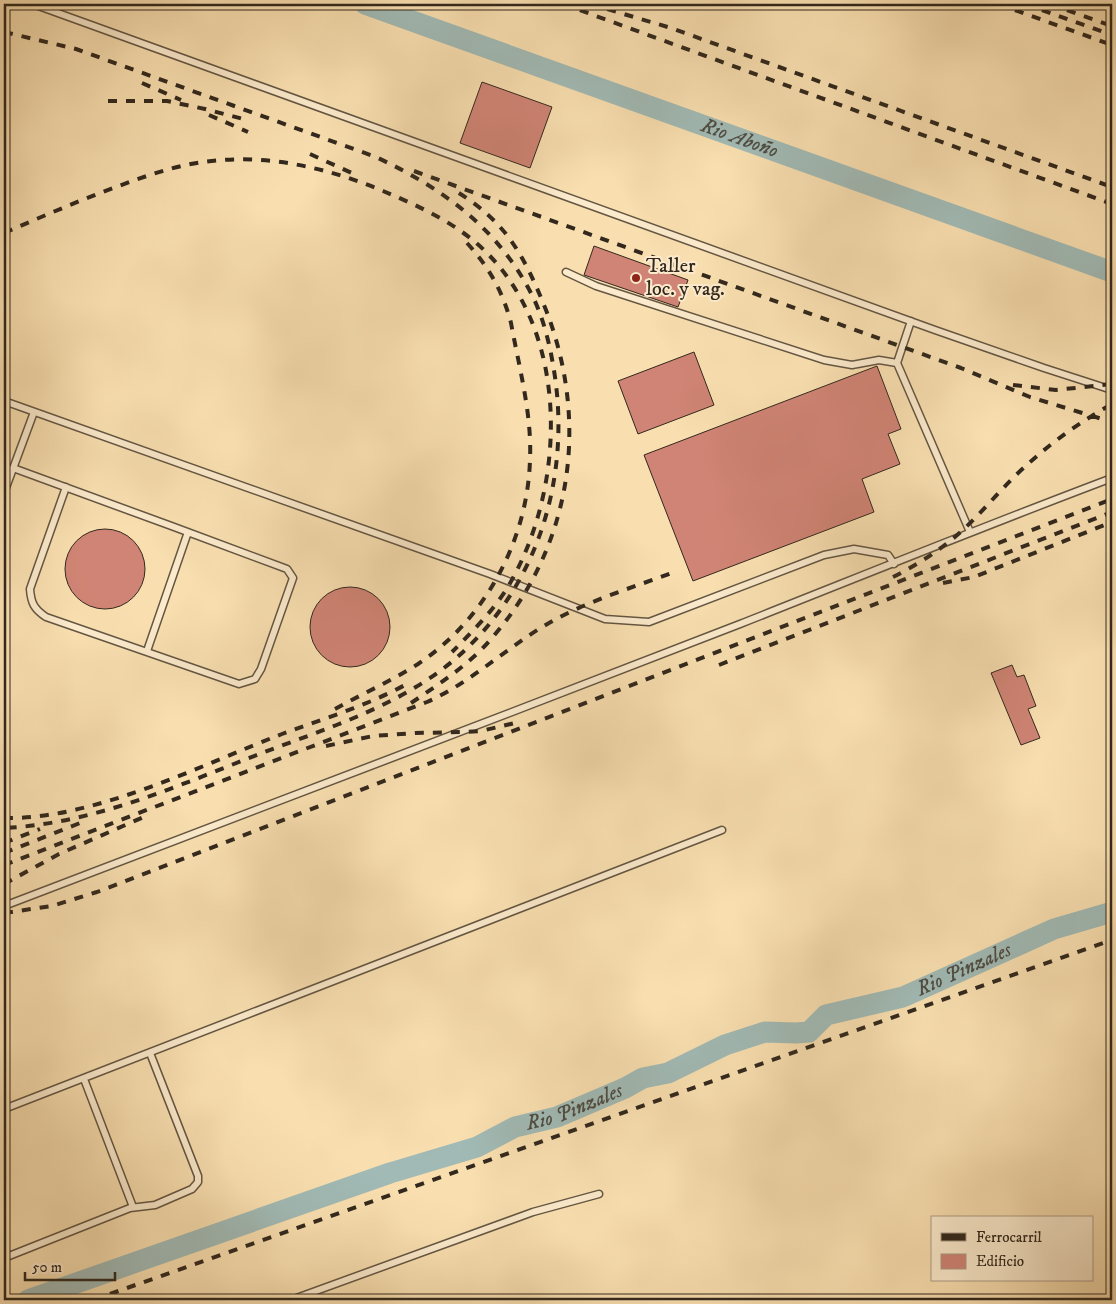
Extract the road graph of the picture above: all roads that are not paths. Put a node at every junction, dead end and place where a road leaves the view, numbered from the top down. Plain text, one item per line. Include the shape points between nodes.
1 (33, 4) edge
2 (566, 272) dead end
3 (911, 321) junction
4 (897, 363) junction
5 (1112, 390) edge
6 (4, 401) edge
7 (34, 412) junction
8 (13, 468) junction
9 (1112, 478) edge
10 (66, 488) junction
11 (4, 493) edge
12 (188, 532) junction
13 (970, 532) junction
14 (894, 564) junction
15 (147, 651) junction
16 (722, 830) dead end
17 (4, 906) edge
18 (150, 1053) junction
19 (84, 1079) junction
20 (4, 1109) edge
21 (599, 1194) dead end
22 (133, 1207) junction
23 (4, 1258) edge
24 (290, 1300) edge

1 - 3 lane
2 - 4 lane via 605,289 824,360 852,365 879,360
3 - 4 lane
3 - 5 lane
4 - 13 lane
6 - 7 lane
7 - 8 lane
7 - 14 lane via 490,574 605,619 649,622 824,555 847,550 888,555
8 - 10 lane
8 - 11 lane
9 - 13 lane
10 - 12 lane
10 - 15 lane via 30,589 30,600 46,617
12 - 15 lane
12 - 15 lane via 287,569 293,578 255,680 238,684
13 - 14 lane
14 - 17 lane
16 - 18 lane
18 - 19 lane
18 - 22 lane via 198,1182 192,1189 155,1204
19 - 20 lane
19 - 22 lane
21 - 24 lane via 533,1212
22 - 23 lane

